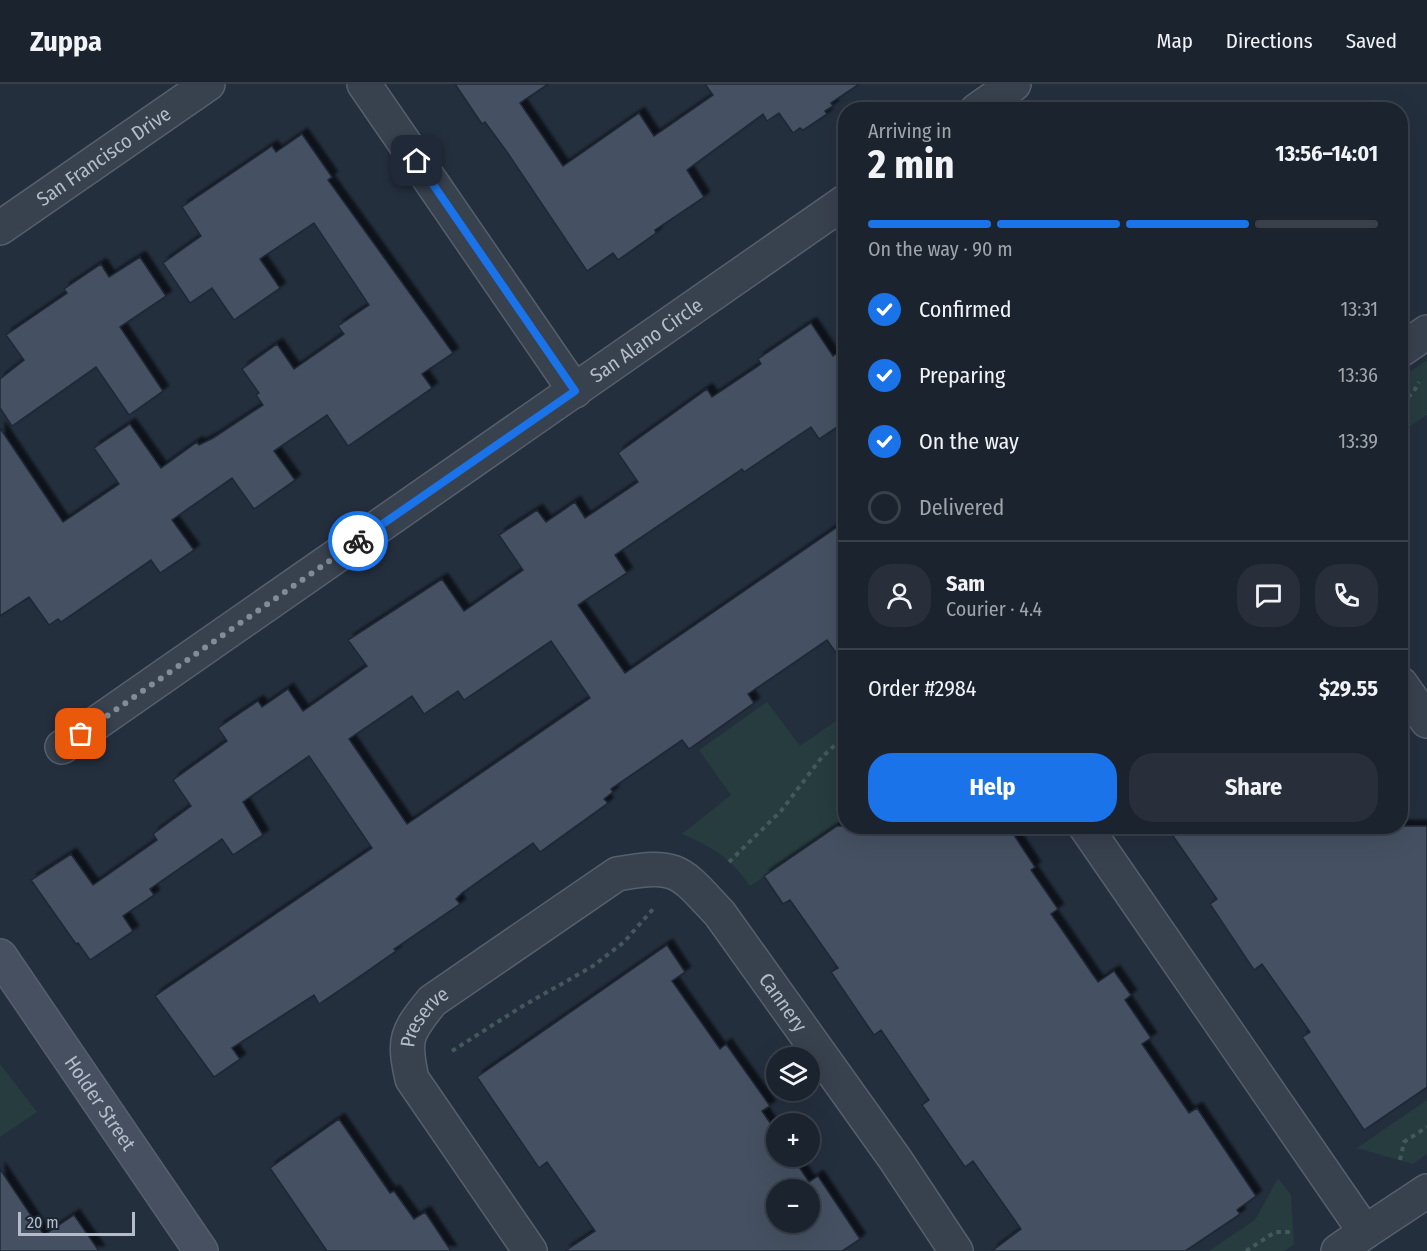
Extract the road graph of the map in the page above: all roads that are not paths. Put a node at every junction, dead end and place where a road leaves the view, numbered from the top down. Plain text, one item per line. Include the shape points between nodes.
1 (208, 84) edge
2 (364, 84) edge
3 (1014, 84) edge
4 (988, 102) edge
5 (838, 207) edge
6 (0, 228) edge
7 (1427, 332) edge
8 (1408, 345) edge
9 (575, 391) junction
10 (1408, 694) edge
11 (1427, 721) edge
12 (62, 747) dead end
13 (1091, 834) edge
14 (617, 874) joint
15 (0, 956) edge
16 (1427, 1191) edge
17 (1365, 1232) junction
18 (201, 1251) edge
19 (530, 1251) edge
20 (957, 1251) edge
21 (1338, 1251) edge

1 - 6 street, San Francisco Drive
2 - 9 street
3 - 4 street
5 - 9 street, San Alano Circle
7 - 8 street
9 - 12 street, San Alano Circle
10 - 11 street
13 - 17 street
14 - 19 street, Preserve via 432,1001 414,1024 405,1048 412,1079
14 - 20 street, Cannery via 671,869 692,884 720,914
15 - 18 street, Holder Street
16 - 17 street
17 - 21 street

